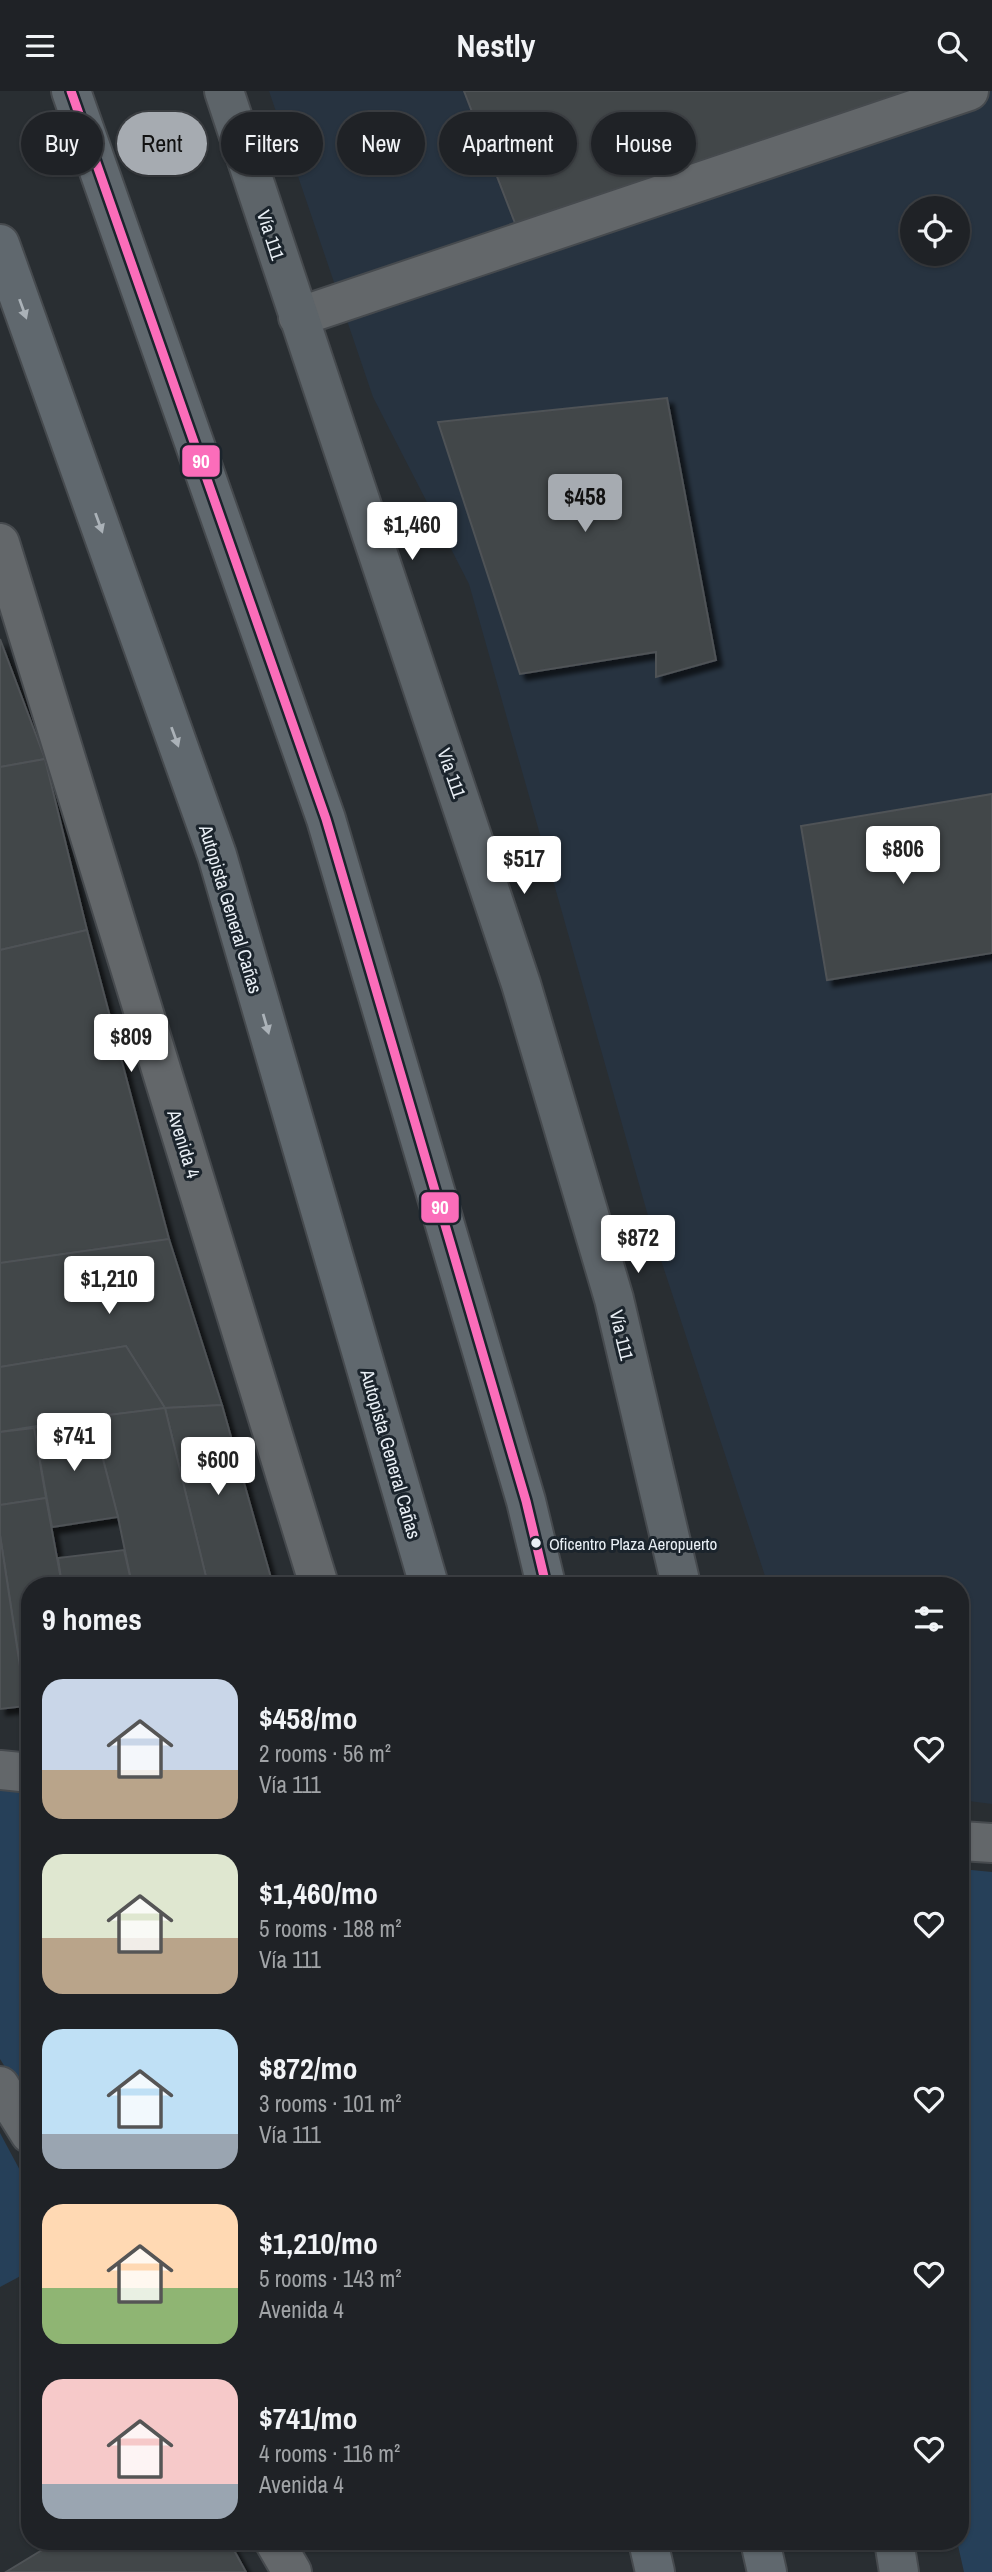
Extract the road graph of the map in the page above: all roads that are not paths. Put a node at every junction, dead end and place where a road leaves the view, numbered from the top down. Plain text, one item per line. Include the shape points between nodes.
1 (71, 91) edge
2 (224, 91) edge
3 (969, 91) edge
4 (0, 244) edge
5 (298, 317) junction
6 (0, 543) edge
7 (317, 1577) edge
8 (427, 1577) edge
9 (544, 1577) edge
10 (679, 1577) edge
11 (0, 1770) edge
12 (21, 1772) edge
13 (969, 1842) edge
14 (992, 1843) edge
15 (0, 2086) edge
16 (21, 2120) edge
17 (279, 2550) edge
18 (650, 2550) edge
19 (762, 2550) edge
20 (895, 2550) edge
21 (292, 2572) edge
22 (655, 2572) edge
23 (766, 2572) edge
24 (899, 2572) edge

1 - 9 highway via 326,818 526,1501
2 - 5 main road, Vía 111
3 - 5 street
4 -> 8 highway, Autopista General Cañas via 217,855
5 - 10 main road, Vía 111 via 470,827 564,1124 614,1299
6 - 7 street, Avenida 4
11 - 12 street
13 - 14 street
15 - 16 street
17 - 21 street
18 - 22 highway
19 - 23 highway
20 - 24 main road

